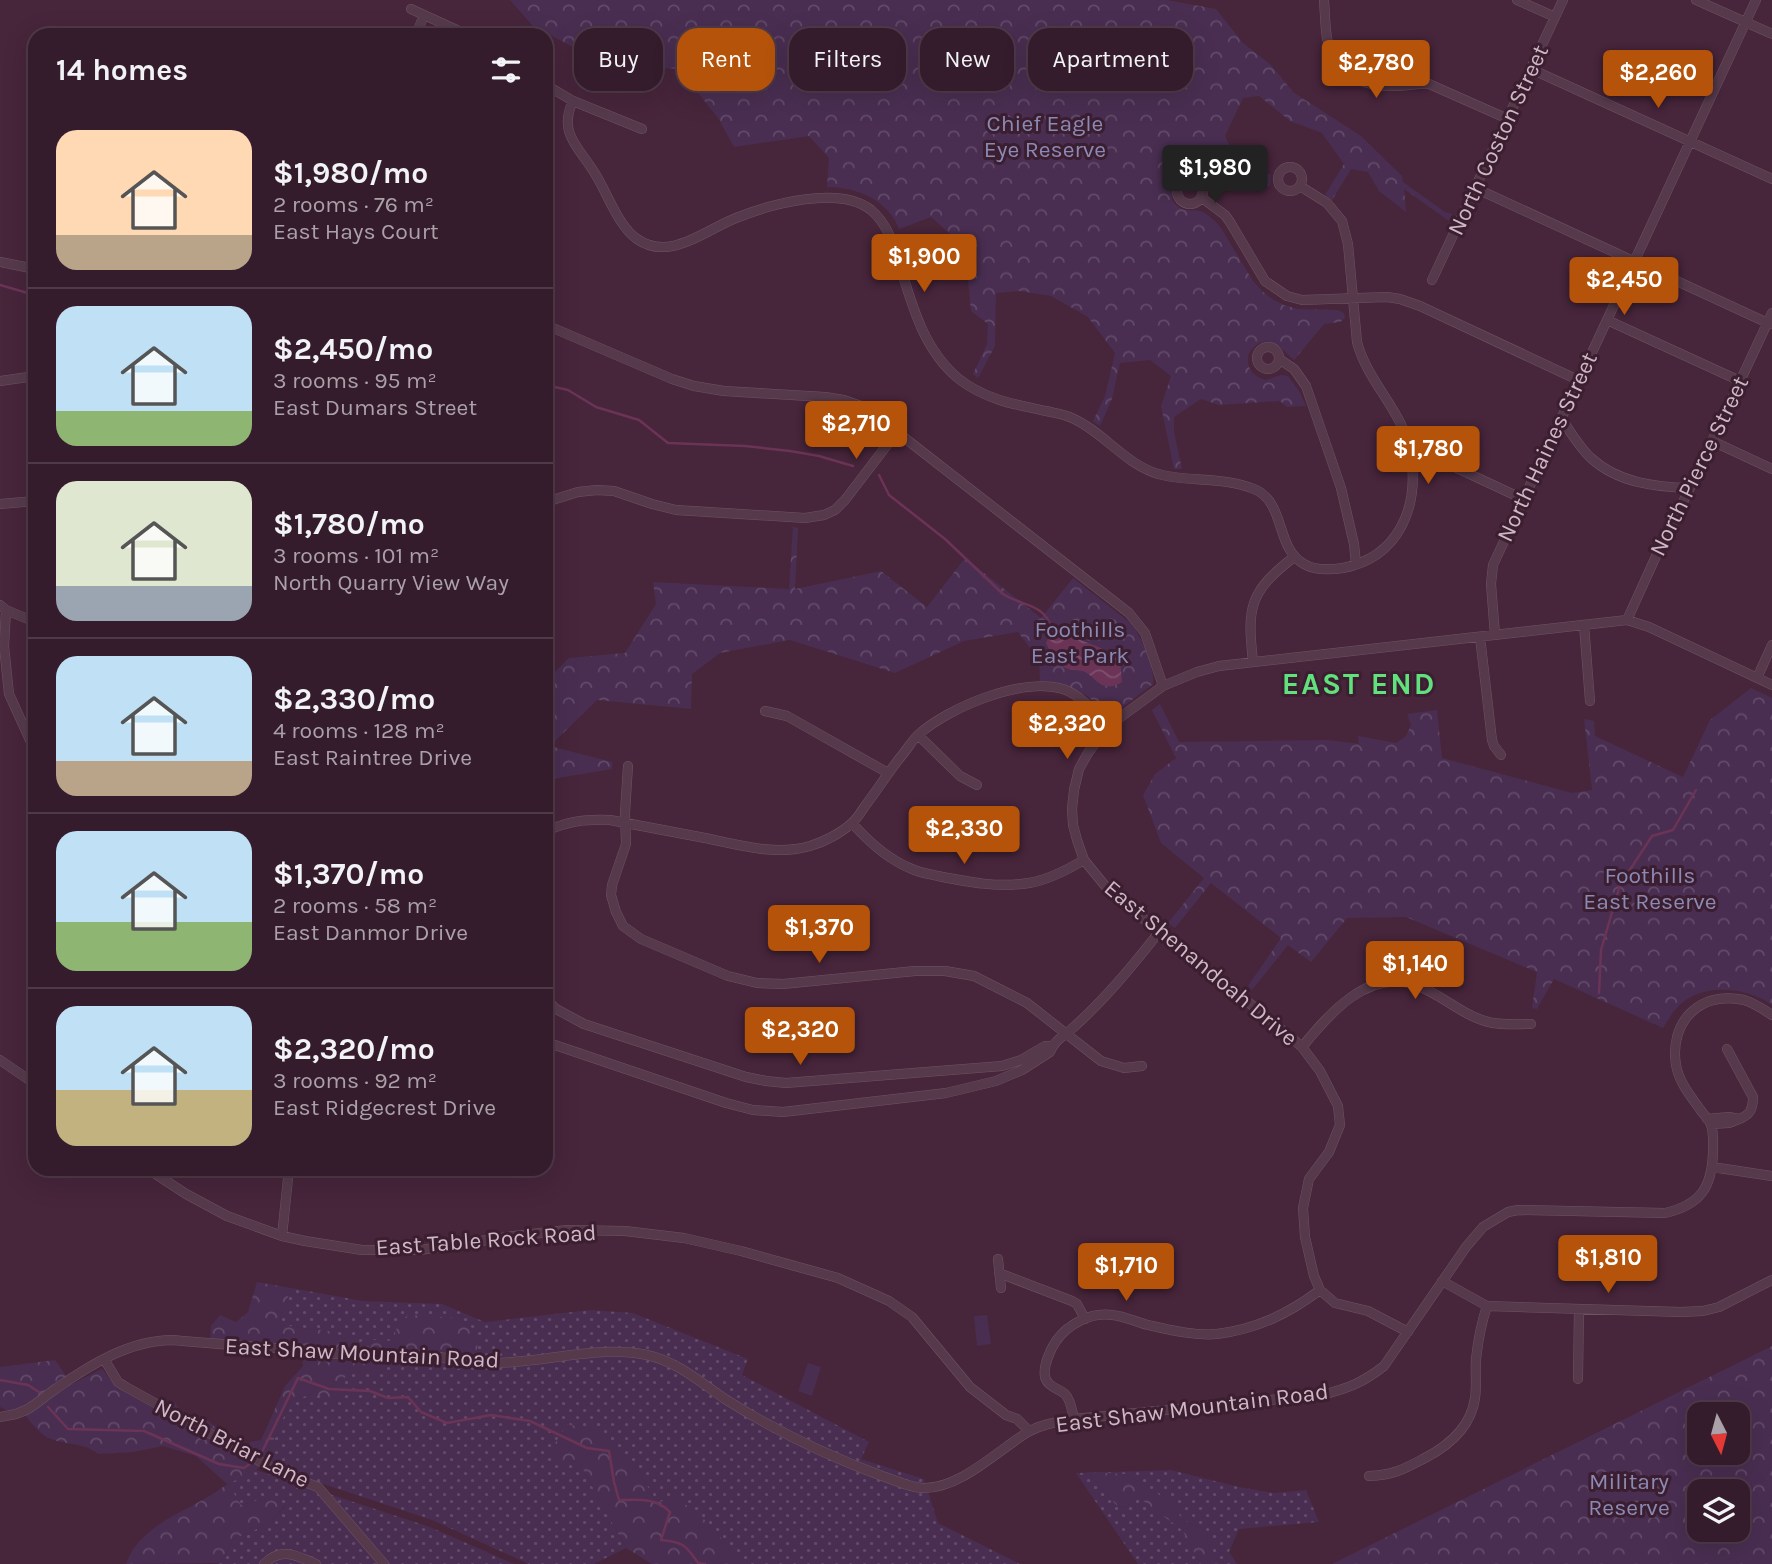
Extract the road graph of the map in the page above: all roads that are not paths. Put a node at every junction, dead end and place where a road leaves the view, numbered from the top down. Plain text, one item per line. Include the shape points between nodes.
1 (1324, 0) edge
2 (1517, 0) edge
3 (1563, 0) edge
4 (1696, 0) edge
5 (1756, 0) edge
6 (411, 9) dead end
7 (424, 15) junction
8 (1555, 17) junction
9 (1746, 22) junction
10 (419, 28) edge
11 (453, 28) edge
12 (1772, 34) edge
13 (1531, 69) junction
14 (553, 89) edge
15 (573, 101) junction
16 (1507, 119) junction
17 (642, 129) dead end
18 (1690, 141) junction
19 (1772, 179) edge
20 (1300, 186) dead end
21 (1475, 188) junction
22 (1202, 198) dead end
23 (1634, 261) junction
24 (0, 262) edge
25 (28, 268) edge
26 (1432, 280) dead end
27 (1353, 299) junction
28 (1772, 313) edge
29 (1606, 320) junction
30 (1770, 323) edge
31 (553, 328) edge
32 (1279, 359) dead end
33 (28, 377) edge
34 (1578, 380) junction
35 (1740, 381) junction
36 (0, 382) edge
37 (1561, 418) junction
38 (897, 432) junction
39 (1712, 441) junction
40 (1411, 455) junction
41 (1772, 469) edge
42 (1690, 488) junction
43 (1523, 499) junction
44 (553, 500) edge
45 (28, 501) edge
46 (0, 504) edge
47 (1294, 557) junction
48 (1356, 564) junction
49 (3, 608) edge
50 (28, 619) edge
51 (1628, 620) junction
52 (1584, 625) junction
53 (1495, 635) junction
54 (1480, 636) junction
55 (1772, 645) edge
56 (1253, 662) junction
57 (1757, 678) junction
58 (1772, 685) edge
59 (1163, 686) junction
60 (1590, 701) dead end
61 (765, 710) dead end
62 (1107, 727) junction
63 (918, 735) junction
64 (28, 736) edge
65 (1501, 755) dead end
66 (628, 766) dead end
67 (888, 773) junction
68 (976, 785) dead end
69 (626, 823) junction
70 (852, 823) junction
71 (553, 828) edge
72 (1084, 860) junction
73 (1160, 932) junction
74 (553, 1006) edge
75 (1772, 1015) edge
76 (1531, 1024) dead end
77 (1066, 1033) junction
78 (553, 1044) edge
79 (1052, 1046) junction
80 (1302, 1047) junction
81 (1727, 1049) dead end
82 (0, 1060) edge
83 (1142, 1066) dead end
84 (28, 1079) edge
85 (1709, 1121) junction
86 (1712, 1167) junction
87 (159, 1176) edge
88 (288, 1176) edge
89 (1772, 1176) edge
90 (282, 1236) junction
91 (998, 1259) dead end
92 (999, 1273) junction
93 (1772, 1280) edge
94 (1442, 1281) junction
95 (1001, 1288) dead end
96 (1320, 1290) junction
97 (1487, 1306) junction
98 (1579, 1309) junction
99 (1085, 1319) junction
100 (1408, 1332) junction
101 (104, 1359) junction
102 (1578, 1379) dead end
103 (0, 1416) edge
104 (1074, 1419) junction
105 (1029, 1432) junction
106 (1369, 1476) dead end
107 (264, 1564) edge
108 (316, 1564) edge
109 (384, 1564) edge

1 - 16 street via 1328,40 1337,64 1348,74 1368,84 1429,84
2 - 8 street
3 - 8 street, North Coston Street
4 - 9 street
5 - 9 street, North Haines Street
6 - 7 street
7 - 10 street
7 - 11 street
8 - 13 street, North Coston Street
9 - 12 street
9 - 18 street, North Haines Street
13 - 16 street, North Coston Street
13 - 18 street
14 - 15 street
15 - 17 street
15 - 47 street via 567,121 574,144 621,222 639,241 668,247 765,209 817,198 855,201 881,220 891,237 922,331 959,379 1000,401 1071,417 1140,466 1161,475 1258,489 1275,508
16 - 21 street, North Coston Street
18 - 19 street
18 - 23 street, North Haines Street
20 - 27 street via 1327,203 1342,221
21 - 23 street
21 - 26 street, North Coston Street
22 - 27 street via 1225,215 1258,271 1274,288 1302,300
23 - 29 street, North Haines Street
23 - 30 street
24 - 25 street
27 - 34 street via 1387,297 1411,302
27 - 40 street via 1359,352 1400,420
28 - 30 street, North Pierce Street
29 - 34 street, North Haines Street
29 - 35 street
30 - 35 street, North Pierce Street
31 - 38 street via 694,386 844,400 861,406
32 - 48 street via 1307,386 1341,488
33 - 36 street
34 - 37 street, North Haines Street
35 - 39 street, North Pierce Street
37 - 42 street via 1591,458 1605,468 1640,483
37 - 43 street, North Haines Street
38 - 44 street via 845,500 835,510 814,518 687,511 614,491 578,492
38 - 59 street via 1129,613 1145,633
39 - 41 street
39 - 42 street, North Pierce Street
40 - 43 street via 1431,456
40 - 48 street via 1413,493 1403,524 1375,555
42 - 51 street, North Pierce Street
43 - 53 street, North Haines Street via 1493,565
45 - 46 street
47 - 48 street via 1317,569
47 - 56 street via 1265,582 1255,599 1249,628
49 - 50 street
49 - 64 street via 9,694
51 - 52 street, East Shenandoah Drive
51 - 57 street, East Shenandoah Drive
52 - 53 street, East Shenandoah Drive
52 - 60 street
53 - 54 street, East Shenandoah Drive
54 - 56 street, East Shenandoah Drive
54 - 65 street via 1492,740
55 - 57 street
56 - 59 street, East Shenandoah Drive via 1197,671
57 - 58 street, East Shenandoah Drive
59 - 62 street, East Shenandoah Drive
61 - 67 street via 787,716
62 - 63 street via 1079,697 1063,689 1042,687 968,704
62 - 72 street, East Shenandoah Drive via 1083,761 1074,790 1073,825
63 - 67 street
63 - 68 street via 960,776
66 - 69 street
67 - 70 street
69 - 70 street via 783,850 810,846
69 - 71 street via 588,819
69 - 77 street via 626,844 611,895 623,926 641,939 728,976 757,983 915,971 974,976 1027,1003
70 - 72 street via 912,870 972,883 1030,883
72 - 73 street, East Shenandoah Drive via 1111,893
73 - 77 street via 1119,982
73 - 80 street, East Shenandoah Drive
74 - 79 street via 584,1024 766,1082 1002,1066
75 - 85 street via 1743,1000 1721,999 1696,1007 1682,1023 1676,1064 1688,1093
76 - 80 street via 1491,1023 1416,985 1389,982 1368,986 1343,1003
77 - 79 street
77 - 83 street via 1101,1061 1124,1068
78 - 79 street via 726,1103 783,1112 975,1087 1022,1070
80 - 96 street, East Shenandoah Drive via 1333,1094 1340,1125 1329,1152 1309,1179 1303,1208 1305,1237
81 - 85 street via 1753,1105 1745,1117 1729,1123
82 - 84 street
85 - 86 street, East Shaw Mountain Road
86 - 89 street
86 - 94 street, East Shaw Mountain Road via 1698,1198 1665,1213 1508,1212 1483,1227
87 - 90 street, East Table Rock Road via 227,1216
88 - 90 street
90 - 105 street, East Table Rock Road via 362,1250 420,1250 567,1230 625,1231 741,1251 838,1278 889,1301 912,1317 970,1387
91 - 92 street
92 - 95 street
92 - 99 street via 1072,1301
93 - 98 street via 1703,1311
94 - 97 street
94 - 100 street, East Shaw Mountain Road
96 - 99 street via 1283,1315 1216,1334 1180,1331 1110,1314
96 - 100 street via 1335,1303 1368,1311
97 - 98 street
97 - 106 street via 1476,1361 1476,1396 1459,1434 1447,1446 1396,1473
98 - 102 street
99 - 104 street via 1060,1336 1045,1369 1049,1384 1067,1396
100 - 104 street, East Shaw Mountain Road via 1384,1366 1350,1388 1322,1395
101 - 103 street, East Shaw Mountain Road via 26,1410
101 - 105 street, East Shaw Mountain Road via 156,1340 371,1356 426,1355 486,1363 601,1352 638,1354 673,1363 755,1418 849,1464 920,1488 956,1479
101 - 109 street, North Briar Lane via 126,1387 283,1474 318,1487
104 - 105 street, East Shaw Mountain Road
107 - 108 street via 285,1553

